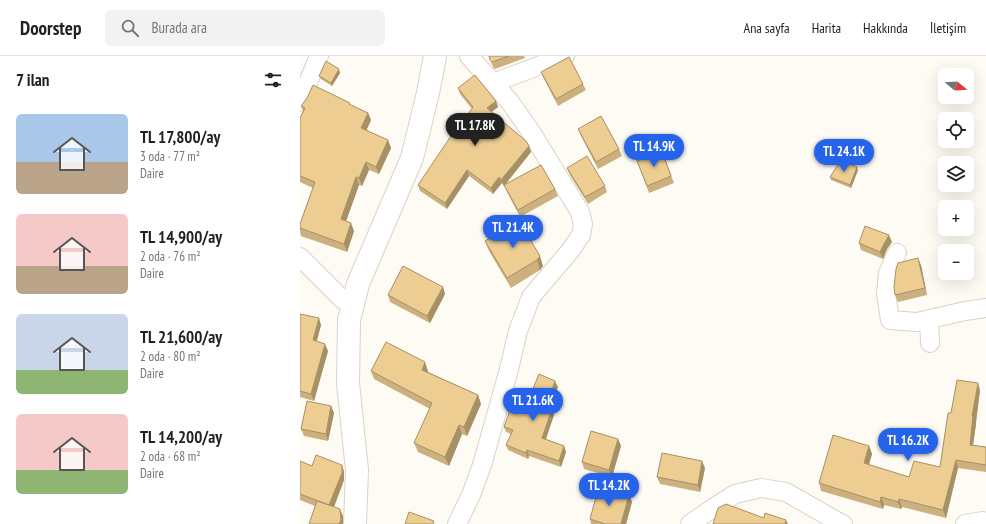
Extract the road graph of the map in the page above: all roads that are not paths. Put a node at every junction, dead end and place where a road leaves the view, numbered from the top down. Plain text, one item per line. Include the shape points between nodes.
1 (319, 56) edge
2 (435, 56) edge
3 (469, 56) edge
4 (564, 56) edge
5 (493, 83) junction
6 (300, 102) edge
7 (897, 253) dead end
8 (300, 257) edge
9 (352, 306) junction
10 (986, 308) edge
11 (929, 319) junction
12 (930, 343) dead end
13 (986, 522) edge
14 (355, 524) edge
15 (457, 524) edge
16 (690, 524) edge
17 (843, 524) edge
18 (965, 524) edge

1 - 6 street
2 - 9 street via 412,158 358,284
3 - 5 street
4 - 5 street
5 - 15 street via 533,135 580,212 583,224 581,235 570,251 531,297 518,331 482,465
7 - 11 street via 888,273 886,294 890,320 917,322
8 - 9 street
9 - 14 street via 349,320 348,383 357,470
10 - 11 street
11 - 12 street
13 - 18 street
16 - 17 street via 735,494 761,488 786,492

